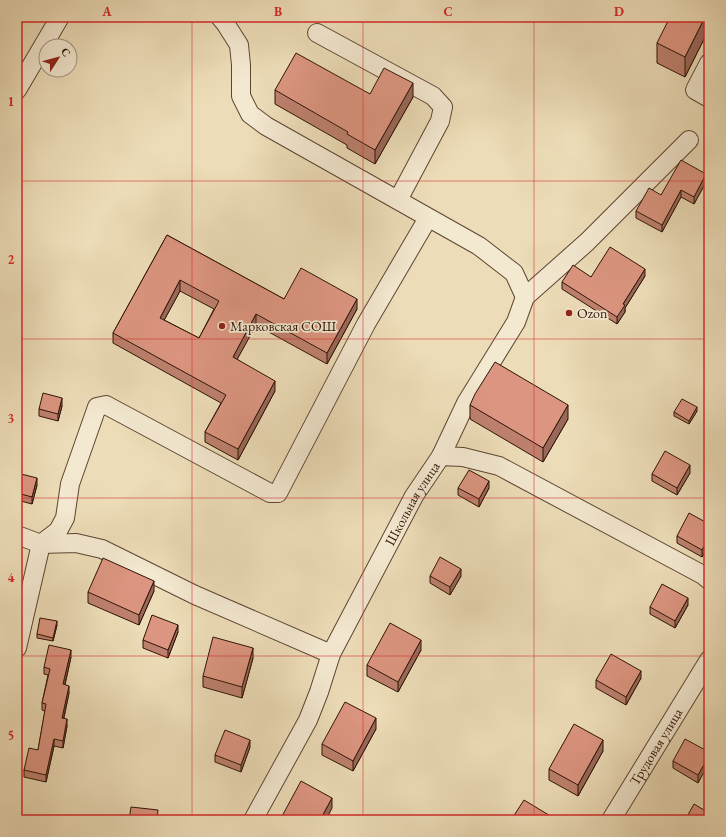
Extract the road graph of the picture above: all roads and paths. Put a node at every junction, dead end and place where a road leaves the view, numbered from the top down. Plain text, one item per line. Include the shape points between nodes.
1 (60, 17) edge
2 (220, 17) edge
3 (317, 33) dead end
4 (709, 63) edge
5 (17, 90) edge
6 (709, 98) edge
7 (688, 140) dead end
8 (398, 200) junction
9 (428, 218) junction
10 (525, 297) junction
11 (440, 456) junction
12 (17, 535) edge
13 (41, 544) junction
14 (709, 580) edge
15 (17, 648) edge
16 (331, 654) junction
17 (706, 670) edge
18 (253, 820) edge
19 (611, 820) edge

1 - 5 street
2 - 8 street via 239,45 241,96 250,114 266,126
3 - 8 street via 433,96 443,107 440,121
4 - 6 street via 695,90
7 - 10 street via 587,242
8 - 9 street
9 - 10 street via 479,246 514,273
9 - 13 street via 366,324 278,493 270,493 106,405 97,407 70,484 64,518 58,531
10 - 11 street via 516,322 466,403
11 - 14 street, Школьная улица via 463,457 499,466
11 - 16 street, Школьная улица via 414,496
12 - 13 street
13 - 15 street
13 - 16 street via 76,543 102,549 195,595
16 - 18 street, Школьная улица via 320,692 308,720
17 - 19 street, Трудовая улица

